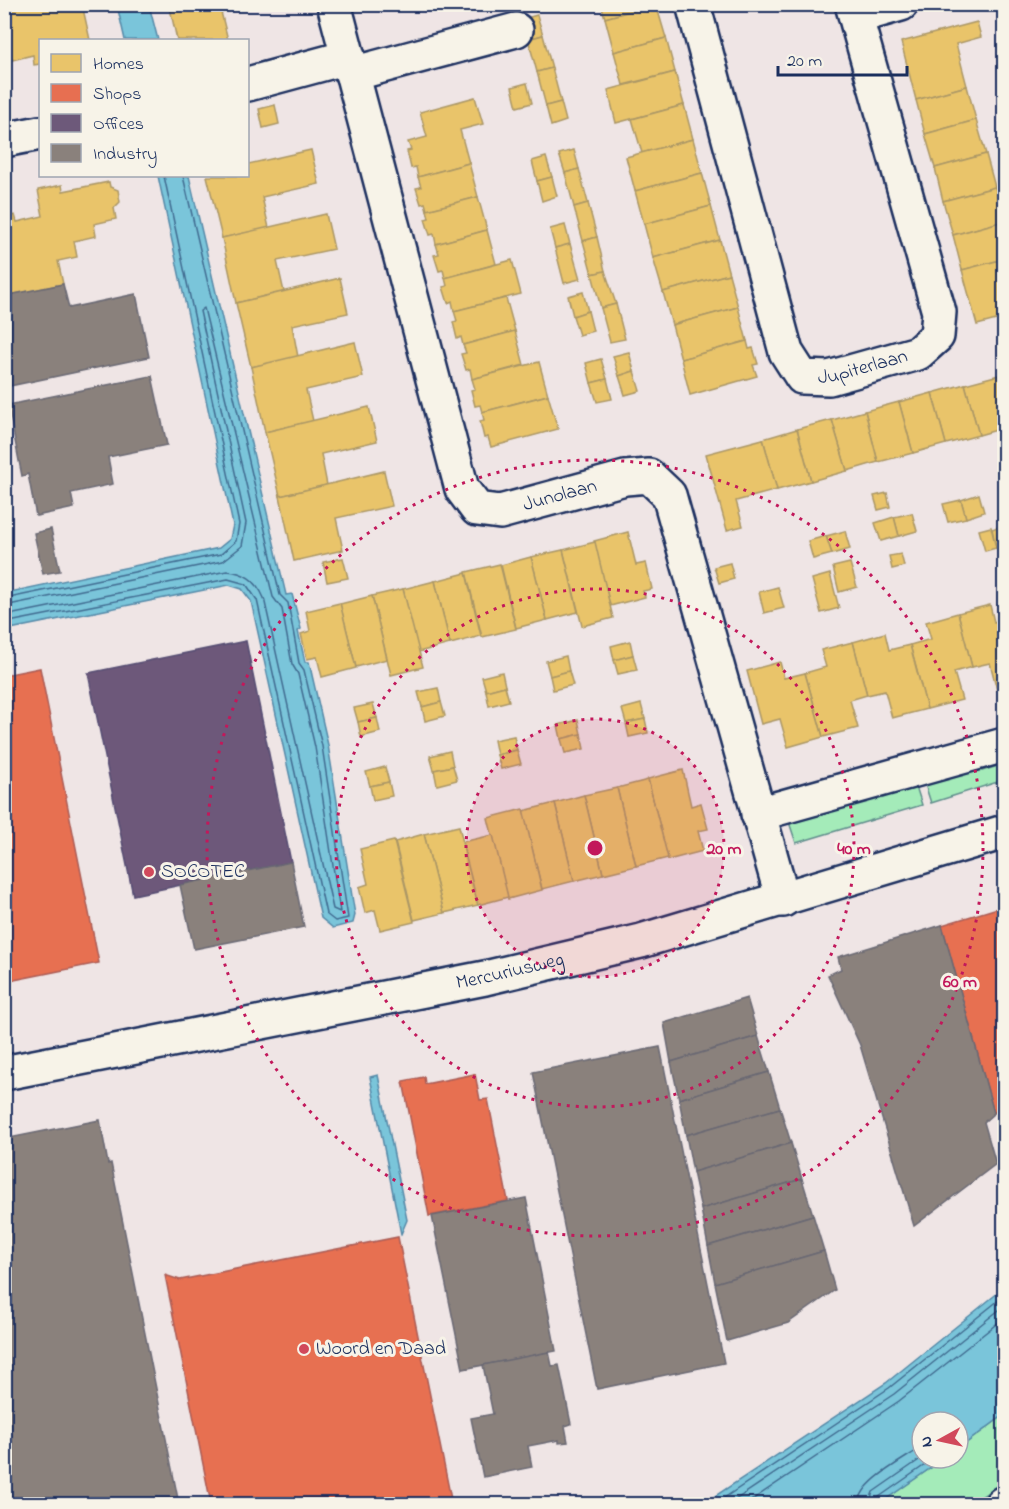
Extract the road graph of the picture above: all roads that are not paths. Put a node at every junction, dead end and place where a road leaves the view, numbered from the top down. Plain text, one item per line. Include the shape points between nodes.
1 (334, 4) edge
2 (693, 4) edge
3 (901, 4) edge
4 (854, 11) edge
5 (516, 30) dead end
6 (350, 65) junction
7 (249, 84) edge
8 (39, 133) edge
9 (4, 140) edge
10 (1005, 745) edge
11 (759, 814) junction
12 (1005, 832) edge
13 (783, 900) junction
14 (4, 1073) edge

1 - 6 street, Junolaan
2 - 4 street, Jupiterlaan via 786,352 802,377 829,378 918,353 938,336 939,312
3 - 4 street, Jupiterlaan
5 - 6 street
6 - 7 street
6 - 11 street, Junolaan via 462,489 477,508 500,512 625,478 649,476 669,495
8 - 9 street
10 - 11 street
11 - 13 street, Junolaan
12 - 13 street, Mercuriusweg
13 - 14 street, Mercuriusweg via 640,941 484,978

